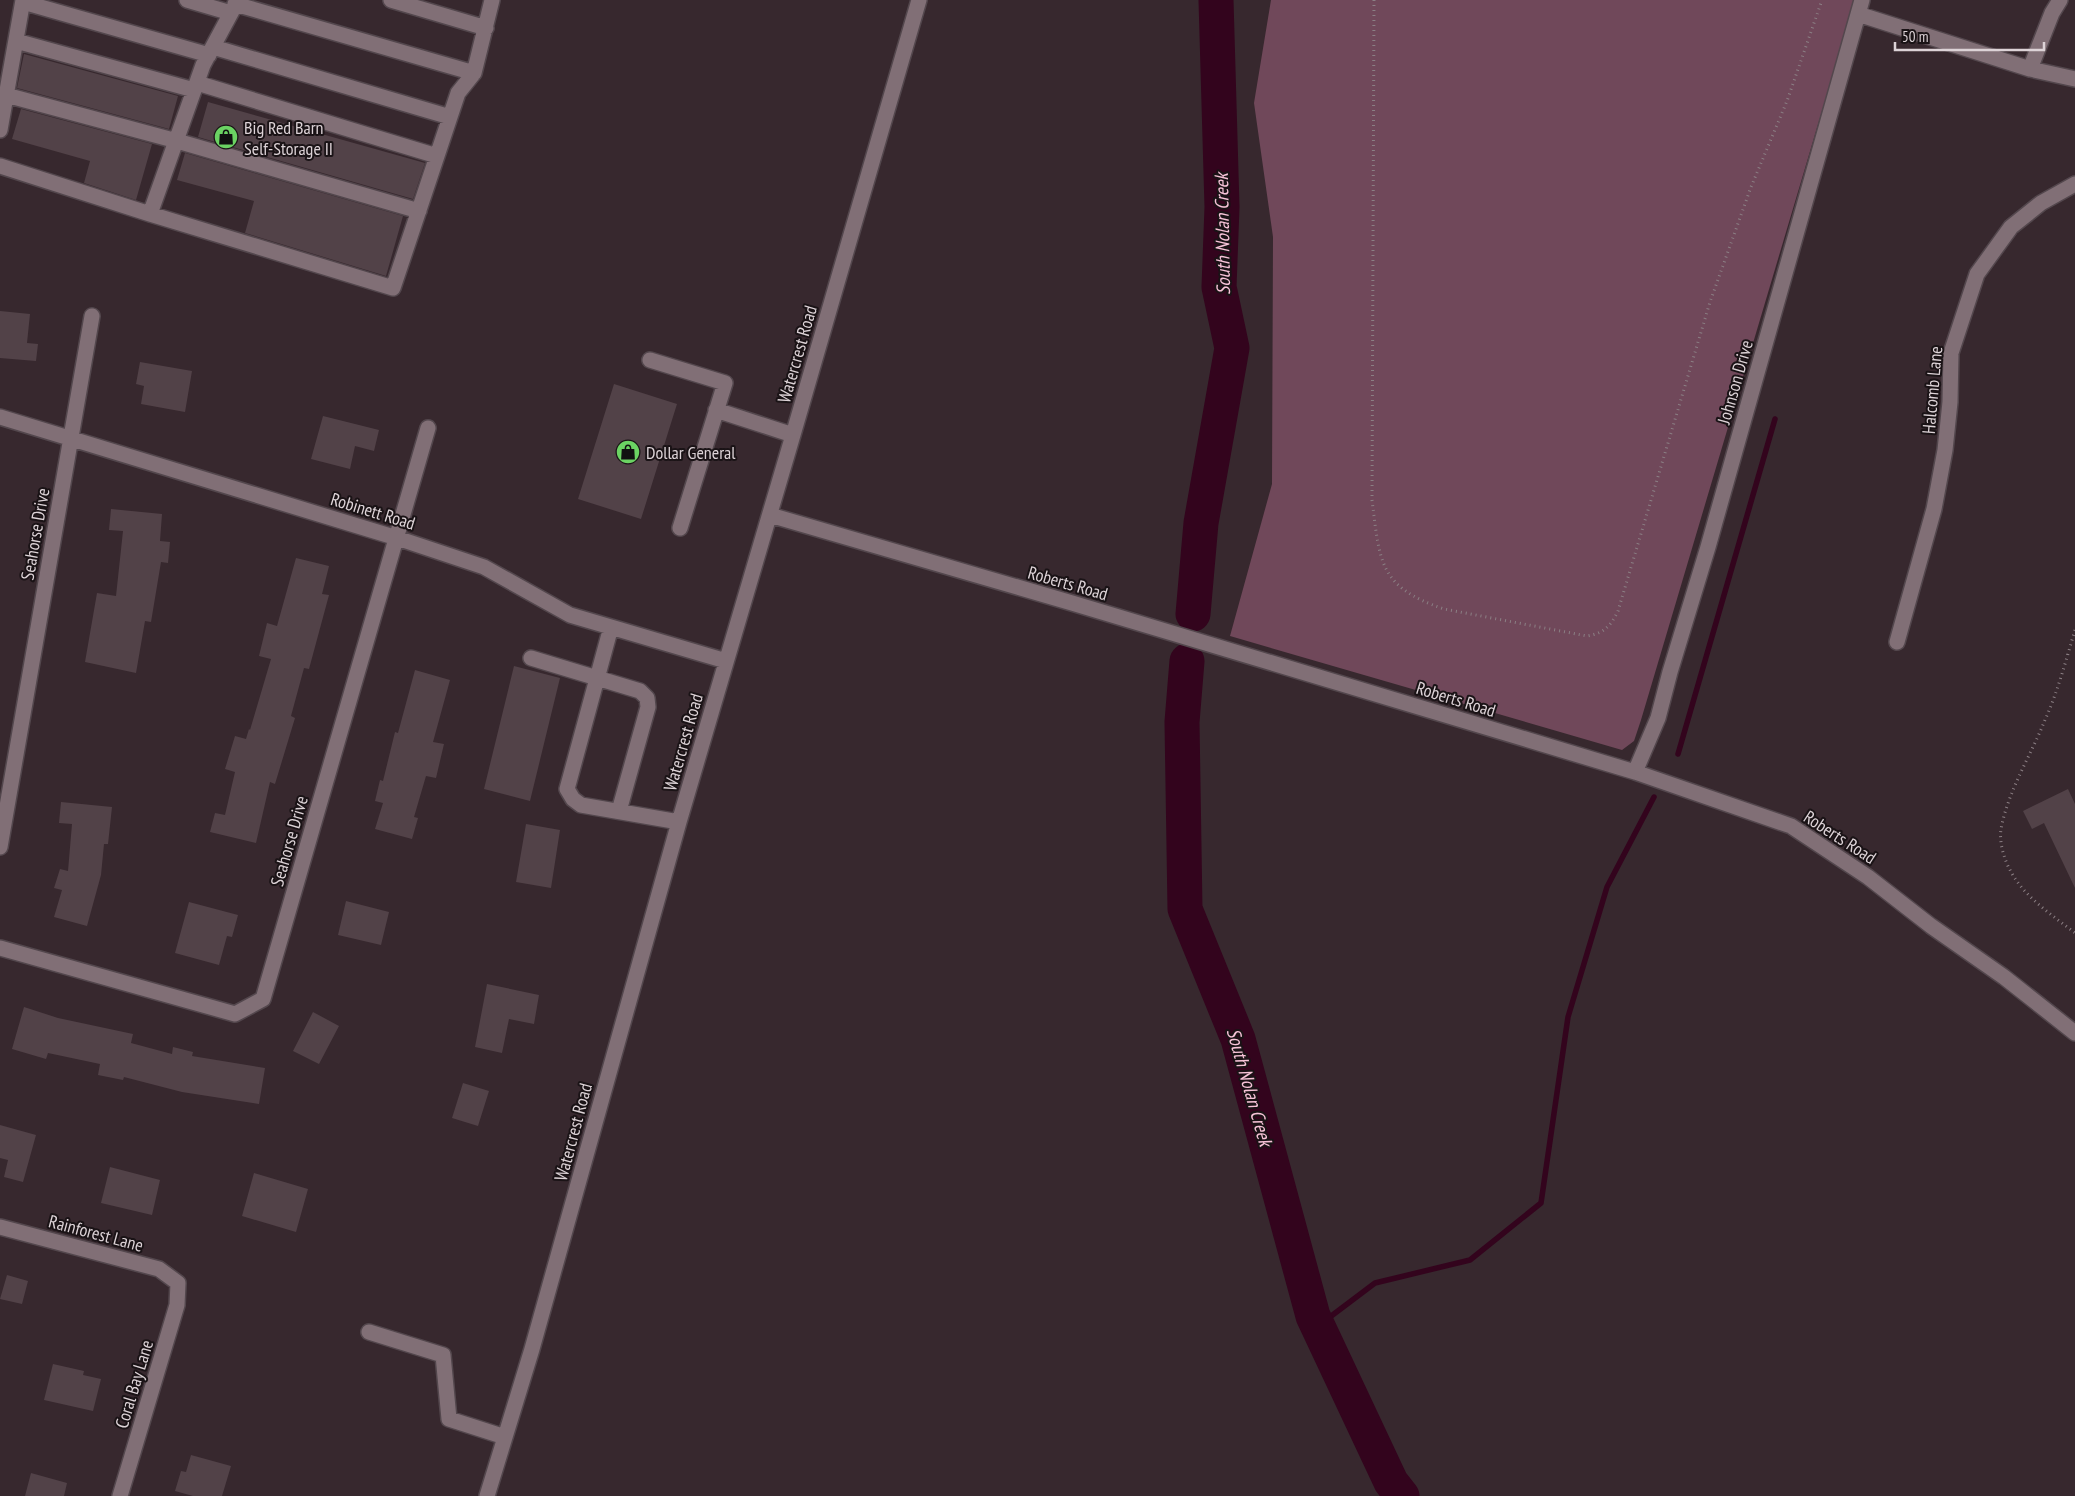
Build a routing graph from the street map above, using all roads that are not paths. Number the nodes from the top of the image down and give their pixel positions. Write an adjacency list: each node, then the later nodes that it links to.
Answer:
1 (187, 0): 7 (street)
2 (391, 0): 9 (street)
3 (492, 0): 9 (street)
4 (918, 0): 30 (street, Watercrest Road)
5 (2060, 0): 12 (street)
6 (23, 1): 10 (street); 11 (street)
7 (235, 6): 11 (street); 13 (street)
8 (1860, 7): 12 (street); 40 (street, Johnson Drive)
9 (486, 28): 13 (street)
10 (16, 41): 15 (street); 16 (street)
11 (211, 51): 15 (street); 17 (street)
12 (2030, 69): 14 (street)
13 (474, 73): 17 (street)
14 (2075, 79)
15 (196, 87): 19 (street); 20 (street)
16 (6, 95): 18 (street); 19 (street)
17 (450, 117): 20 (street)
18 (0, 130)
19 (177, 141): 23 (street); 24 (street)
20 (437, 156): 23 (street)
21 (0, 166): 24 (street)
22 (2075, 184): 36 (street, Halcomb Lane)
23 (418, 211): 24 (street)
24 (150, 214)
25 (92, 316): 31 (street, Seahorse Drive)
26 (650, 360): 27 (street)
27 (716, 410): 30 (street); 33 (street)
28 (0, 417): 31 (street, Robinett Road)
29 (428, 428): 34 (street, Seahorse Drive)
30 (793, 435): 32 (street, Watercrest Road)
31 (70, 437): 34 (street, Robinett Road); 43 (street, Seahorse Drive)
32 (770, 515): 38 (street, Watercrest Road); 40 (street, Roberts Road)
33 (680, 528)
34 (397, 538): 35 (street, Robinett Road); 44 (street, Seahorse Drive)
35 (611, 627): 38 (street, Robinett Road); 39 (street)
36 (1897, 642)
37 (531, 658): 39 (street)
38 (726, 661): 42 (street, Watercrest Road)
39 (597, 678): 41 (street); 41 (street)
40 (1635, 772): 45 (street, Roberts Road)
41 (619, 812): 42 (street)
42 (679, 822): 49 (street, Watercrest Road)
43 (0, 847)
44 (0, 948)
45 (2075, 1033)
46 (0, 1227): 47 (street, Rainforest Lane)
47 (178, 1283): 50 (street, Coral Bay Lane)
48 (369, 1332): 49 (street)
49 (505, 1437): 51 (street, Watercrest Road)
50 (120, 1496)
51 (487, 1496)

